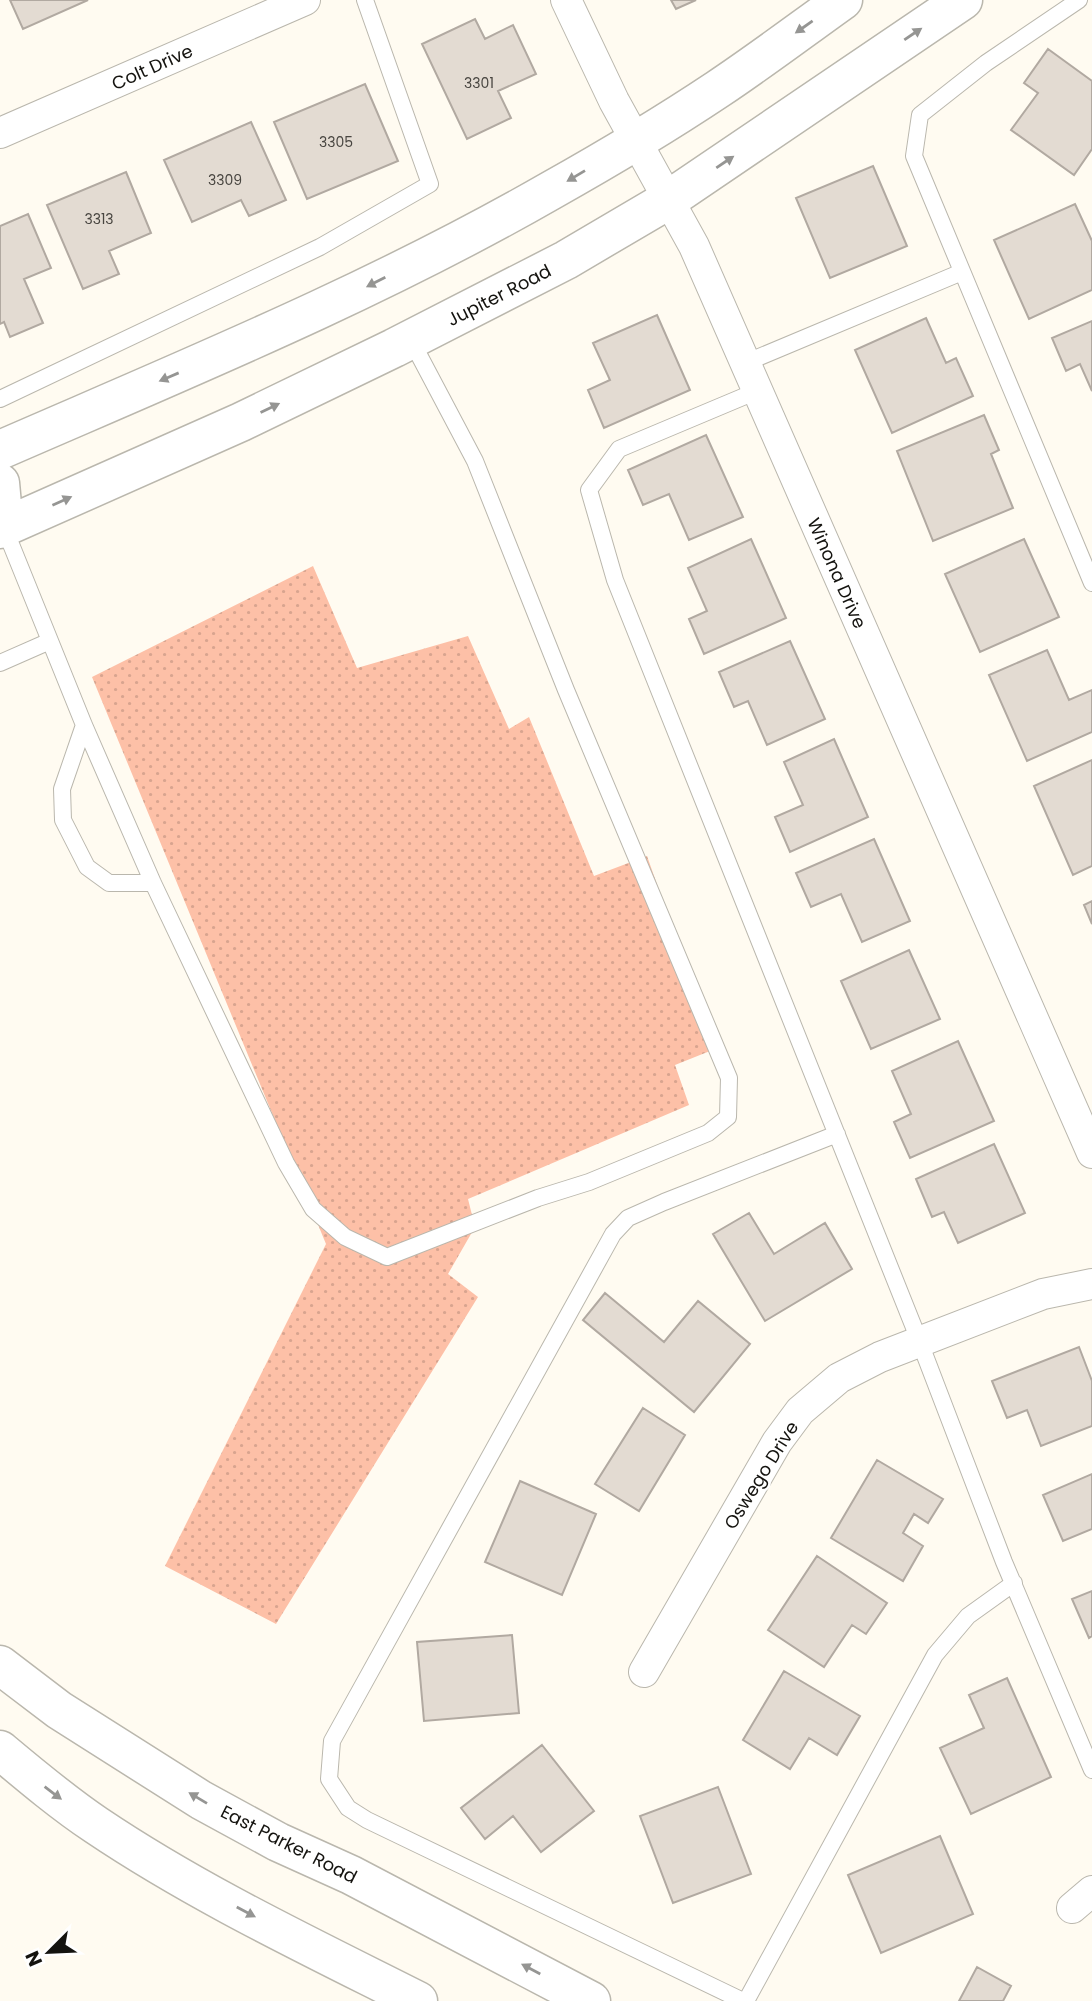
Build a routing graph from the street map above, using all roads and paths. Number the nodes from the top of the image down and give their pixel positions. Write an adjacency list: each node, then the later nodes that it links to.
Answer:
1 (305, 0): 7 (street, Colt Drive)
2 (365, 0): 14 (lane)
3 (566, 0): 8 (street, Winona Drive)
4 (843, 0): 8 (main road, one-way to 8)
5 (964, 0): 9 (main road, Jupiter Road, one-way to 5)
6 (1079, 0): 10 (lane)
7 (0, 133)
8 (635, 141): 9 (street, Winona Drive); 15 (main road, one-way to 15)
9 (668, 200): 11 (main road, Jupiter Road); 12 (street, Winona Drive)
10 (962, 272): 12 (lane); 18 (lane)
11 (411, 340): 17 (main road, Jupiter Road, one-way to 11); 22 (lane)
12 (745, 362): 13 (street, Winona Drive)
13 (757, 391): 23 (lane); 24 (street, Winona Drive)
14 (0, 398)
15 (0, 450)
16 (0, 483): 17 (main road)
17 (2, 528): 19 (lane)
18 (1092, 583)
19 (50, 641): 20 (lane); 21 (lane)
20 (0, 663)
21 (84, 725): 22 (lane); 22 (lane)
22 (153, 883)
23 (837, 1135): 26 (lane); 34 (lane)
24 (1092, 1153)
25 (1092, 1284): 26 (street, Oswego Drive)
26 (919, 1340): 27 (lane); 29 (street, Oswego Drive)
27 (1014, 1583): 31 (lane); 34 (lane)
28 (0, 1665): 33 (main road, East Parker Road, one-way to 28)
29 (644, 1672)
30 (0, 1750): 32 (main road, one-way to 32)
31 (1092, 1770)
32 (418, 2001)
33 (591, 2001)
34 (745, 2001)

